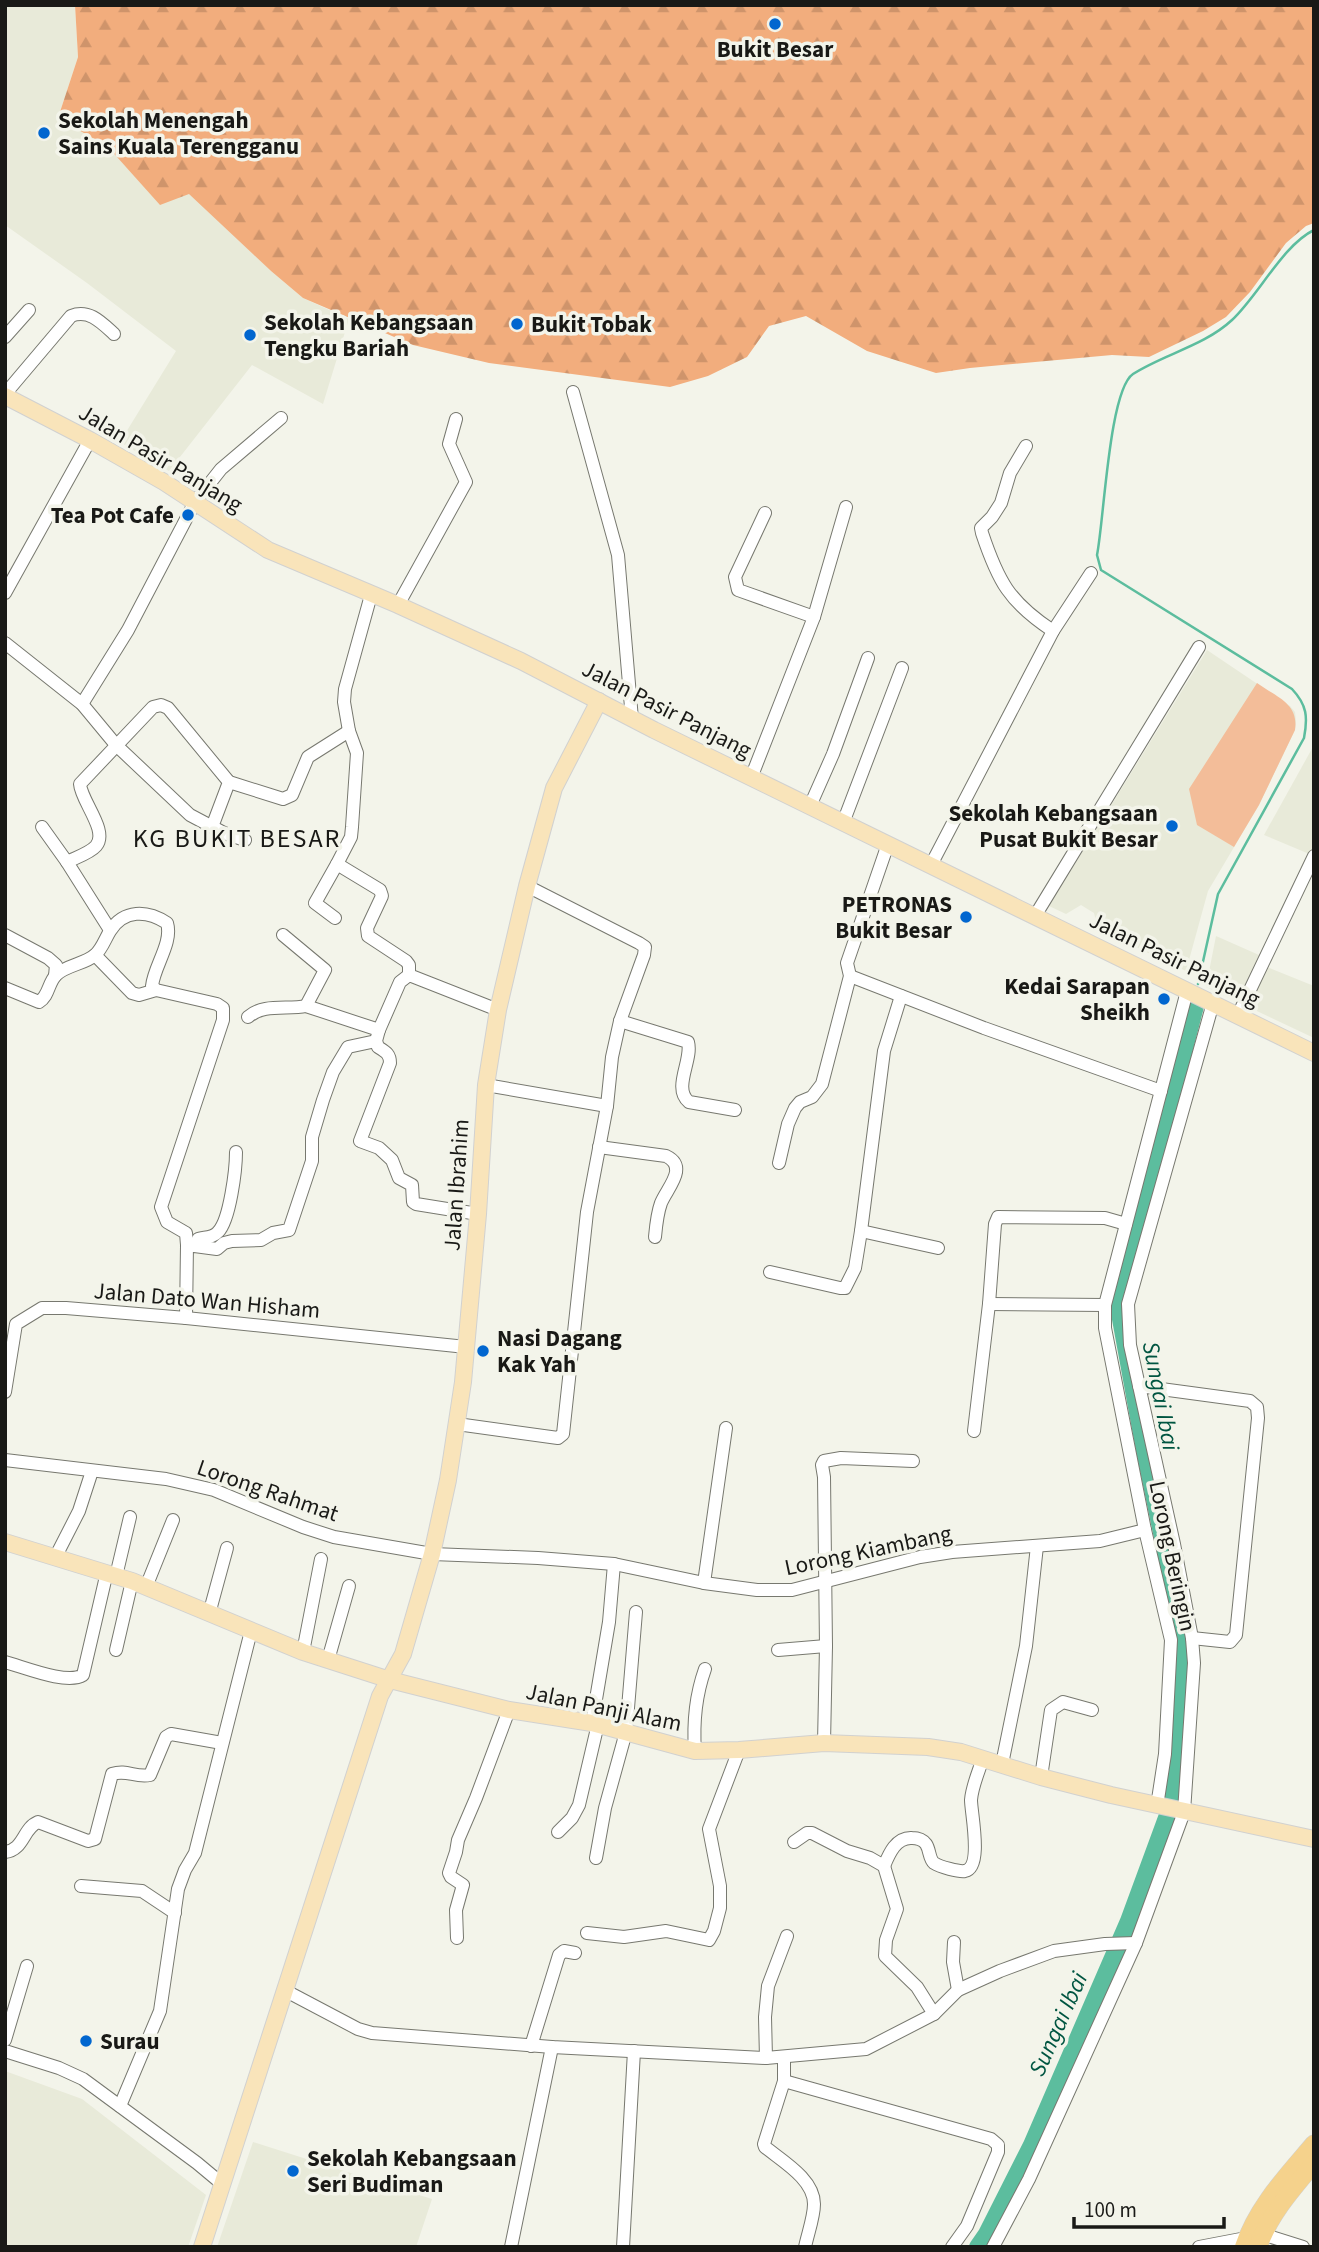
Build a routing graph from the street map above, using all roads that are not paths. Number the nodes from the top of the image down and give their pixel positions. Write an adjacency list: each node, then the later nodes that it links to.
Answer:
1 (29, 310): 3 (street)
2 (114, 334): 5 (street)
3 (5, 337)
4 (573, 392): 25 (street)
5 (5, 395): 8 (main road, Jalan Pasir Panjang)
6 (281, 418): 10 (street)
7 (456, 419): 16 (street)
8 (90, 440): 10 (main road, Jalan Pasir Panjang); 14 (street)
9 (1026, 446): 18 (street)
10 (195, 502): 15 (main road, Jalan Pasir Panjang); 24 (street)
11 (846, 507): 17 (street)
12 (765, 513): 17 (street)
13 (1091, 573): 18 (street)
14 (5, 593)
15 (371, 595): 16 (main road, Jalan Pasir Panjang); 26 (street)
16 (398, 605): 23 (main road, Jalan Pasir Panjang)
17 (814, 617): 28 (street)
18 (1052, 631): 39 (street)
19 (5, 643): 24 (street)
20 (1199, 647): 41 (street)
21 (868, 658): 30 (street)
22 (902, 667): 31 (street)
23 (599, 701): 25 (main road, Jalan Pasir Panjang); 40 (main road, Jalan Ibrahim)
24 (82, 704): 27 (street)
25 (632, 719): 28 (main road, Jalan Pasir Panjang)
26 (349, 731): 29 (street); 38 (street)
27 (116, 745): 29 (street); 33 (street); 37 (street)
28 (751, 778): 30 (main road, Jalan Pasir Panjang)
29 (229, 782): 33 (street)
30 (810, 806): 31 (main road, Jalan Pasir Panjang)
31 (843, 823): 35 (main road, Jalan Pasir Panjang)
32 (42, 827): 37 (street)
33 (212, 827): 34 (street)
34 (245, 840)
35 (888, 844): 39 (main road, Jalan Pasir Panjang); 49 (street)
36 (1314, 856): 57 (street)
37 (67, 862): 43 (street)
38 (337, 864): 42 (street); 47 (street)
39 (932, 865): 41 (main road, Jalan Pasir Panjang)
40 (527, 886): 56 (main road, Jalan Ibrahim); 59 (street)
41 (1035, 916): 52 (main road, Jalan Pasir Panjang)
42 (334, 918)
43 (110, 930): 46 (street); 51 (street)
44 (5, 934): 48 (street)
45 (283, 935): 55 (street)
46 (95, 955): 48 (street); 51 (street)
47 (409, 975): 56 (street); 60 (street)
48 (55, 976): 50 (street)
49 (850, 976): 53 (street); 68 (street)
50 (5, 988)
51 (156, 990): 73 (street)
52 (1187, 991): 54 (main road, Jalan Pasir Panjang); 63 (street, Lorong Beringin)
53 (901, 996): 63 (street); 71 (street)
54 (1213, 1003): 57 (main road, Jalan Pasir Panjang); 80 (street)
55 (306, 1006): 58 (street); 60 (street)
56 (498, 1010): 62 (main road, Jalan Ibrahim)
57 (1238, 1015): 61 (main road, Jalan Pasir Panjang)
58 (248, 1017)
59 (620, 1021): 64 (street); 65 (street)
60 (377, 1036): 69 (street); 73 (street)
61 (1314, 1053)
62 (486, 1085): 64 (street); 69 (main road, Jalan Ibrahim)
63 (1161, 1091): 70 (street, Lorong Beringin)
64 (607, 1106): 66 (street)
65 (735, 1110)
66 (599, 1147): 72 (street); 82 (street)
67 (236, 1152): 73 (street)
68 (779, 1163)
69 (478, 1214): 79 (main road, Jalan Ibrahim)
70 (1126, 1224): 76 (street); 77 (street, Lorong Beringin)
71 (861, 1231): 74 (street); 75 (street)
72 (654, 1237)
73 (191, 1245): 78 (street)
74 (938, 1248)
75 (770, 1272)
76 (989, 1304): 77 (street); 84 (street)
77 (1105, 1305): 90 (street, Lorong Beringin)
78 (186, 1318): 79 (street, Jalan Dato Wan Hisham); 81 (street, Jalan Dato Wan Hisham)
79 (466, 1347): 82 (main road, Jalan Ibrahim)
80 (1139, 1386): 93 (street); 106 (street)
81 (5, 1392)
82 (457, 1424): 95 (main road, Jalan Ibrahim)
83 (726, 1428): 100 (street)
84 (974, 1432)
85 (5, 1460): 87 (street, Lorong Rahmat)
86 (913, 1461): 101 (street)
87 (92, 1471): 95 (street, Lorong Rahmat); 96 (street)
88 (130, 1517): 99 (street)
89 (173, 1520): 99 (street)
90 (1145, 1530): 92 (street, Lorong Kiambang); 93 (street, Lorong Beringin)
91 (5, 1542): 96 (main road, Jalan Panji Alam)
92 (1037, 1545): 101 (street, Lorong Kiambang); 124 (street)
93 (1163, 1547): 106 (street); 126 (street, Lorong Beringin)
94 (228, 1548): 104 (street)
95 (432, 1554): 98 (street, Lorong Kiambang); 114 (main road, Jalan Ibrahim)
96 (56, 1556): 99 (main road, Jalan Panji Alam)
97 (321, 1559): 110 (street)
98 (614, 1564): 100 (street, Lorong Kiambang); 117 (street)
99 (125, 1579): 104 (main road, Jalan Panji Alam); 108 (street); 112 (street)
100 (704, 1583): 101 (street, Lorong Kiambang)
101 (825, 1583): 107 (street)
102 (349, 1586): 111 (street)
103 (636, 1612): 118 (street)
104 (209, 1614): 105 (main road, Jalan Panji Alam)
105 (251, 1631): 110 (main road, Jalan Panji Alam); 119 (street)
106 (1192, 1638): 127 (street)
107 (826, 1646): 109 (street); 120 (street)
108 (116, 1650)
109 (778, 1650)
110 (303, 1652): 111 (main road, Jalan Panji Alam)
111 (328, 1660): 114 (main road, Jalan Panji Alam)
112 (5, 1662)
113 (705, 1669): 122 (street)
114 (390, 1681): 115 (main road, Jalan Panji Alam); 146 (main road, Jalan Ibrahim)
115 (509, 1710): 117 (main road, Jalan Panji Alam); 140 (street)
116 (1092, 1710): 125 (street)
117 (595, 1724): 118 (main road, Jalan Panji Alam); 129 (street)
118 (626, 1732): 122 (main road, Jalan Panji Alam); 134 (street)
119 (222, 1743): 133 (street); 137 (street)
120 (824, 1743): 121 (main road, Jalan Panji Alam); 123 (main road, Jalan Panji Alam)
121 (739, 1750): 122 (main road, Jalan Panji Alam); 138 (street)
122 (695, 1751)
123 (983, 1758): 124 (main road, Jalan Panji Alam); 135 (street)
124 (1002, 1764): 125 (main road, Jalan Panji Alam)
125 (1041, 1777): 126 (main road, Jalan Panji Alam)
126 (1157, 1806): 127 (main road, Jalan Panji Alam)
127 (1184, 1812): 128 (main road, Jalan Panji Alam); 142 (street)
128 (1212, 1818): 130 (main road, Jalan Panji Alam); 132 (main road, Jalan Panji Alam)
129 (558, 1832)
130 (1314, 1839)
131 (794, 1842): 135 (street)
132 (1314, 1849)
133 (5, 1852)
134 (596, 1858)
135 (884, 1867): 147 (street)
136 (82, 1886): 137 (street)
137 (175, 1913): 156 (street)
138 (587, 1933)
139 (787, 1936): 154 (street)
140 (457, 1938)
141 (954, 1941): 145 (street)
142 (1136, 1943): 145 (street); 166 (street)
143 (575, 1953): 149 (street)
144 (27, 1966): 148 (street)
145 (958, 1990): 147 (street)
146 (286, 1991): 149 (street); 159 (main road, Jalan Ibrahim)
147 (934, 2014): 153 (street)
148 (5, 2040)
149 (531, 2046): 150 (street)
150 (552, 2047): 152 (street); 162 (street)
151 (5, 2051): 156 (street)
152 (634, 2051): 154 (street); 163 (street)
153 (783, 2057): 154 (street); 155 (street)
154 (766, 2058)
155 (784, 2081): 164 (street); 165 (street)
156 (120, 2106): 159 (street)
157 (1314, 2144): 160 (highway)
158 (1314, 2163): 160 (highway)
159 (221, 2183): 161 (main road, Jalan Ibrahim)
160 (1252, 2242): 167 (street); 168 (street)
161 (202, 2247)
162 (511, 2247)
163 (623, 2247)
164 (805, 2247)
165 (952, 2247)
166 (993, 2247)
167 (1199, 2247)
168 (1303, 2247)

